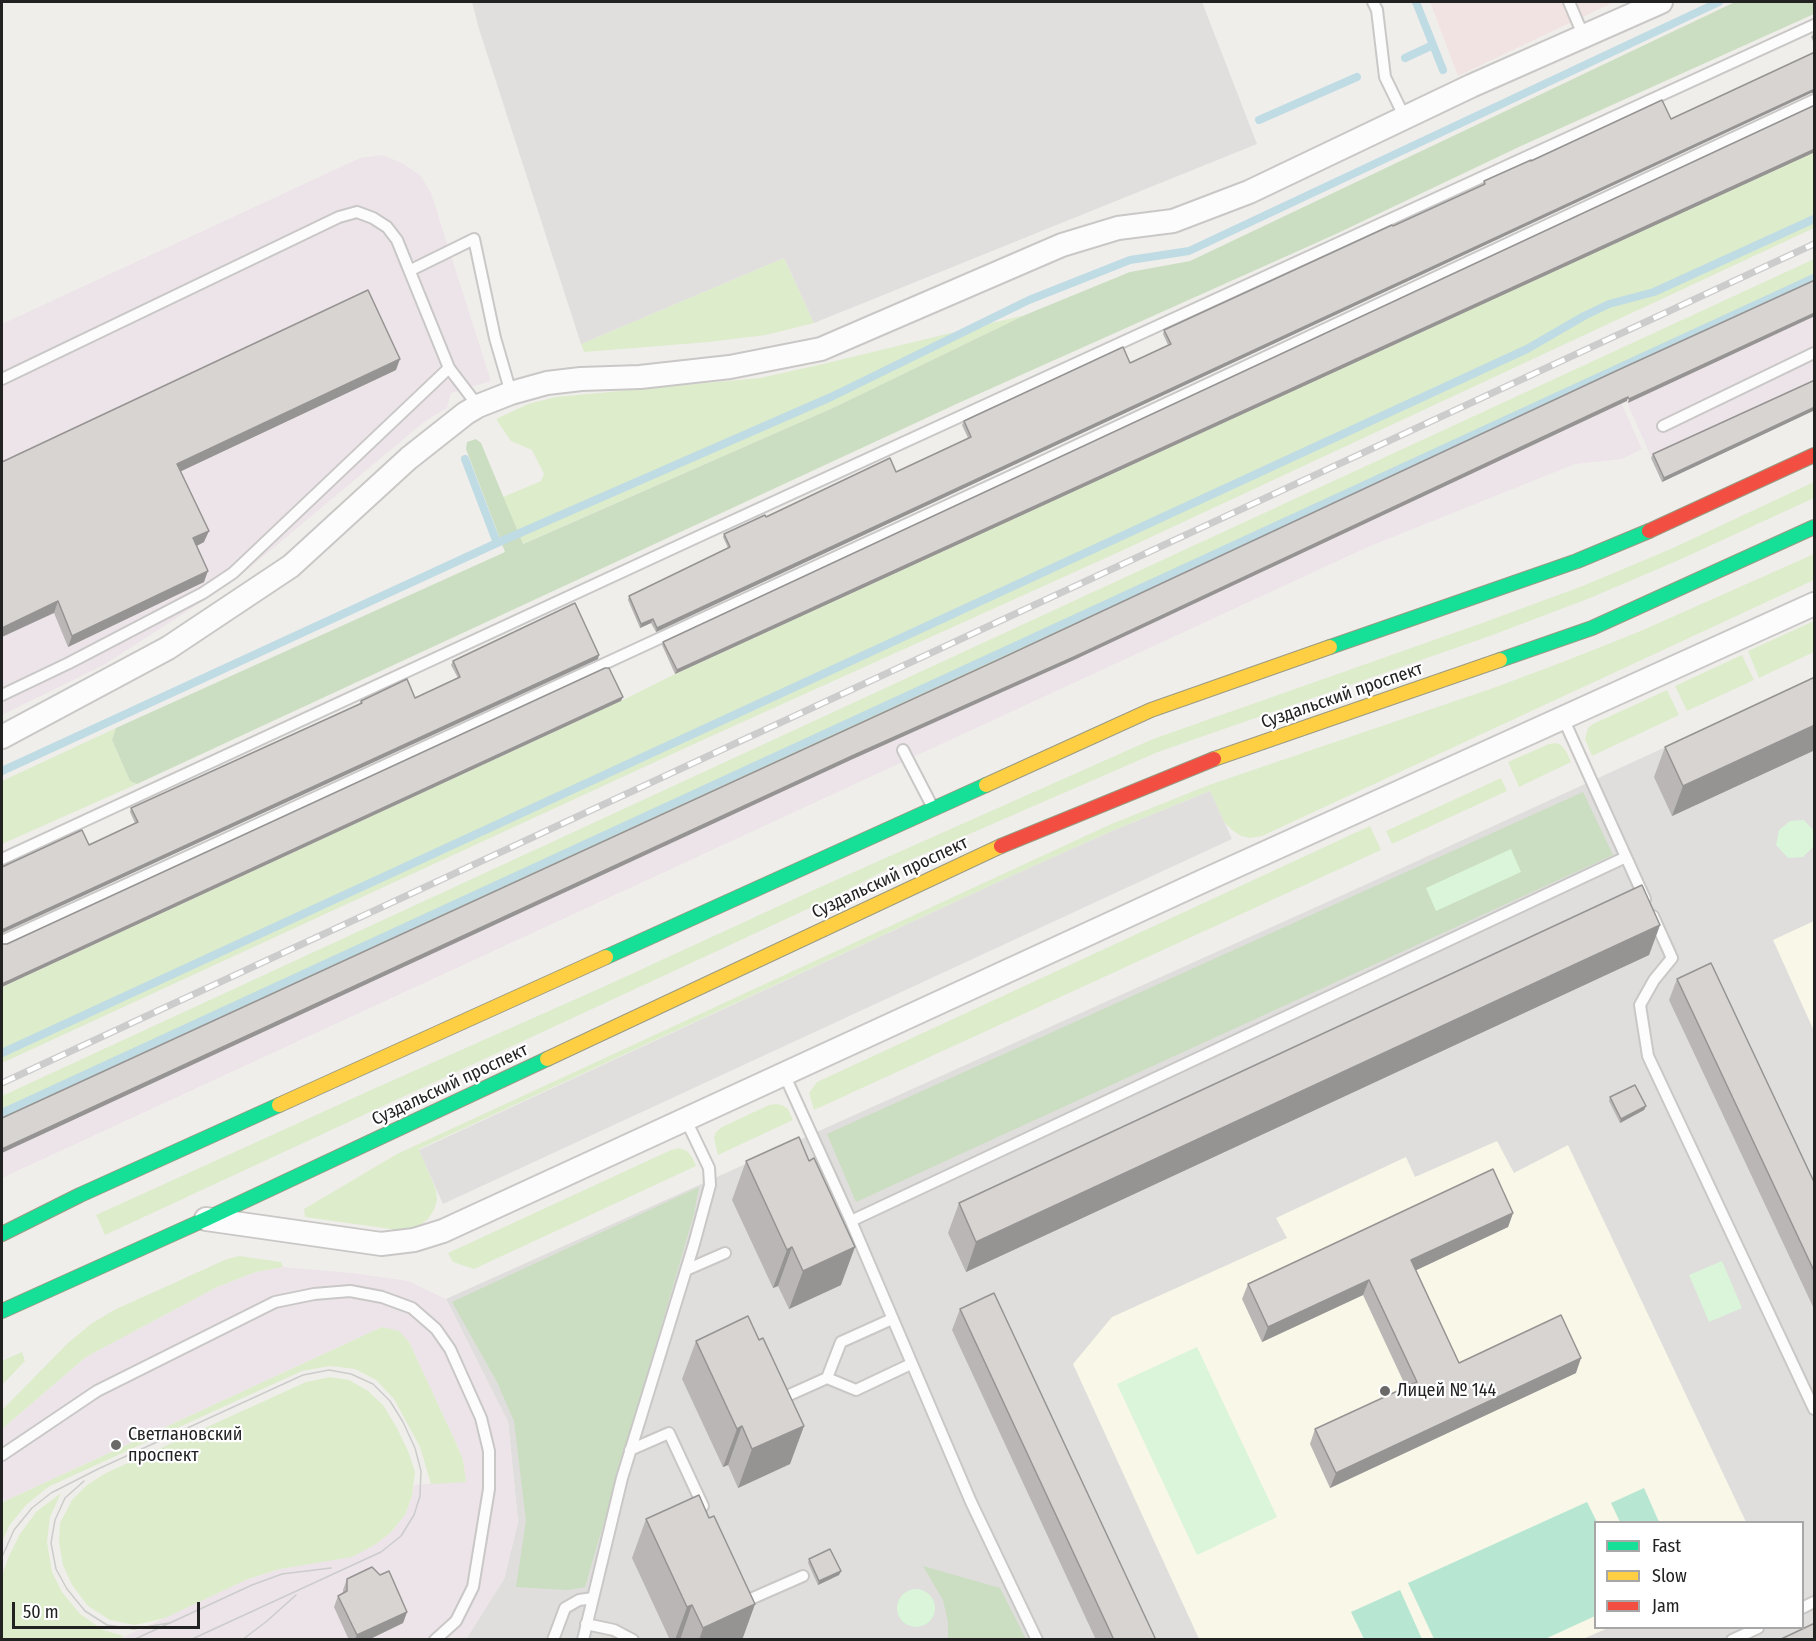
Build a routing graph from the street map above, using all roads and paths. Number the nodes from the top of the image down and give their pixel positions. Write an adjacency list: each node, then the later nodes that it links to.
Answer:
1 (1373, 2): 7 (lane)
2 (1569, 2): 5 (lane)
3 (1661, 2): 5 (street)
4 (1815, 25): 24 (lane)
5 (1584, 38): 7 (street)
6 (1815, 100): 25 (lane)
7 (1405, 118): 12 (street)
8 (411, 270): 10 (lane); 11 (lane); 12 (lane)
9 (1815, 353): 14 (lane)
10 (449, 368): 13 (lane); 18 (lane)
11 (2, 379)
12 (512, 393): 13 (street)
13 (478, 406): 20 (street)
14 (1663, 426)
15 (1815, 455): 22 (main road)
16 (1815, 527): 28 (main road, Суздальский проспект)
17 (1815, 604): 19 (street)
18 (2, 695)
19 (1563, 718): 23 (lane); 26 (street)
20 (2, 737)
21 (903, 750): 22 (lane)
22 (934, 808): 30 (main road)
23 (1626, 857): 29 (lane); 38 (lane)
24 (2, 859)
25 (2, 941)
26 (784, 1074): 27 (street); 29 (lane)
27 (687, 1119): 28 (street); 32 (lane)
28 (206, 1219): 33 (main road, Суздальский проспект)
29 (851, 1221): 34 (lane)
30 (2, 1234)
31 (726, 1253): 32 (lane)
32 (686, 1270): 39 (lane)
33 (2, 1311)
34 (892, 1319): 35 (lane); 36 (lane)
35 (911, 1364): 36 (lane); 51 (lane)
36 (827, 1378): 37 (lane)
37 (776, 1402)
38 (1815, 1409)
39 (630, 1450): 41 (lane); 44 (lane)
40 (2, 1455): 47 (lane)
41 (708, 1517)
42 (803, 1576): 43 (lane)
43 (737, 1580)
44 (593, 1598): 45 (lane); 48 (lane)
45 (586, 1624): 49 (lane); 50 (lane)
46 (1756, 1629): 52 (lane)
47 (435, 1640)
48 (553, 1640)
49 (583, 1640)
50 (633, 1640)
51 (1037, 1640)
52 (1732, 1640)

